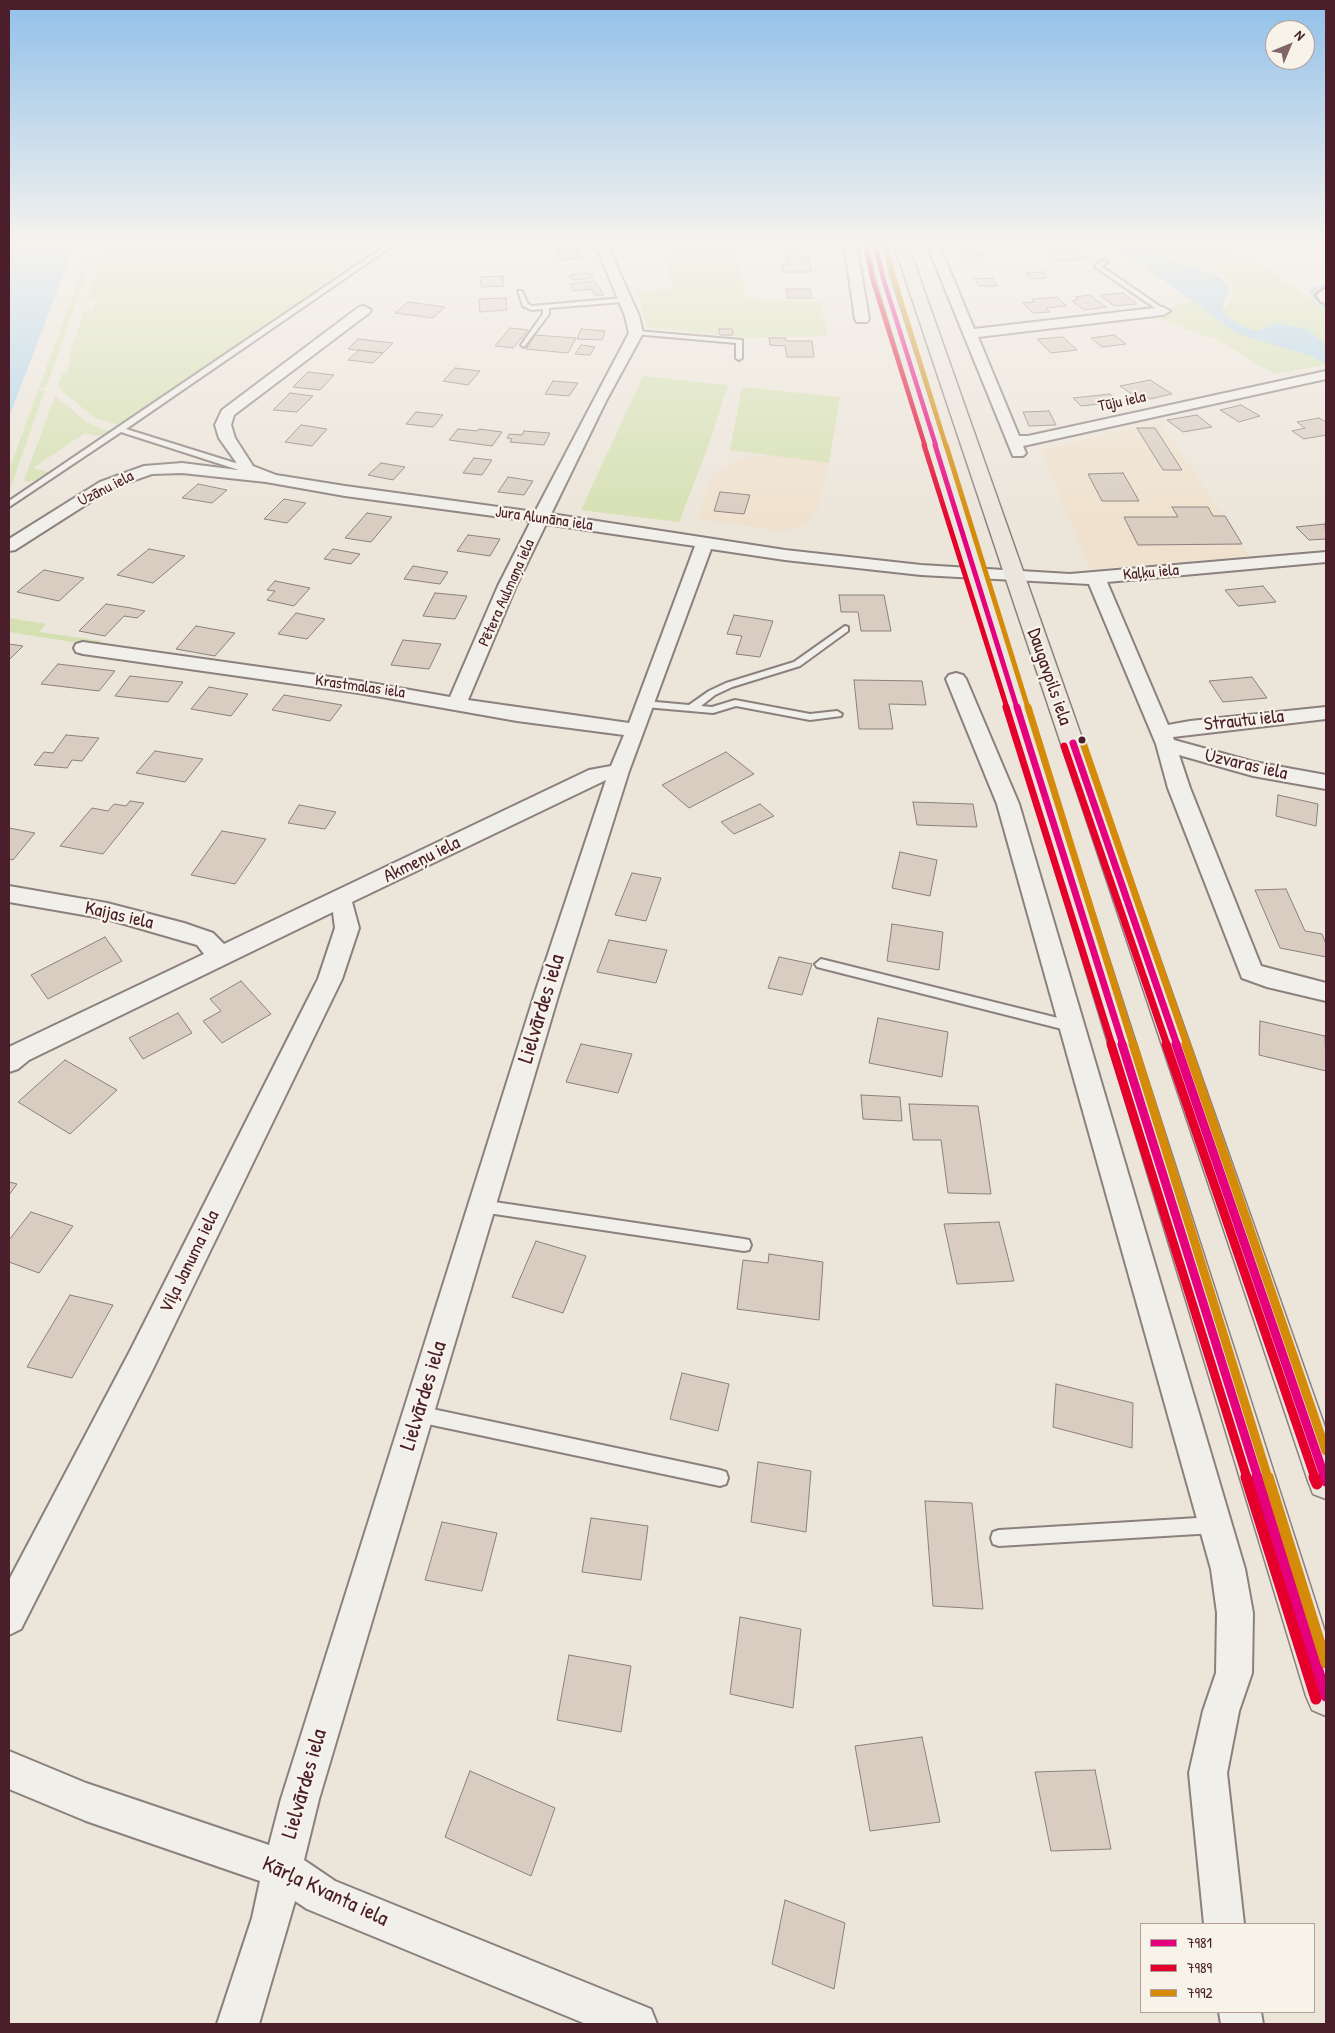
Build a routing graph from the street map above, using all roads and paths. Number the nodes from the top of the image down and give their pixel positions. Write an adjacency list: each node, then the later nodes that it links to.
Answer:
1 (256, 337): 12 (lane)
2 (329, 337): 13 (street)
3 (530, 337): 9 (lane)
4 (634, 337): 16 (street, Pētera Aulmaņa iela)
5 (699, 337): 10 (lane)
6 (902, 337): 20 (highway, Daugavpils iela)
7 (931, 337): 21 (highway, Daugavpils iela)
8 (971, 337): 11 (street, Tūju iela)
9 (524, 345)
10 (739, 358)
11 (1326, 375)
12 (120, 430): 13 (lane, Jura Alunāna iela); 15 (lane)
13 (245, 469): 14 (street, Jura Alunāna iela)
14 (273, 479): 16 (street, Jura Alunāna iela); 18 (street, Uzānu iela)
15 (9, 505)
16 (542, 518): 17 (street, Jura Alunāna iela); 26 (street, Pētera Aulmaņa iela)
17 (704, 544): 20 (street, Jura Alunāna iela); 27 (street)
18 (9, 546)
19 (1326, 557): 22 (street, Kaļķu iela)
20 (976, 573): 21 (street, Kaļķu iela); 50 (highway, Daugavpils iela)
21 (1014, 575): 22 (street, Kaļķu iela); 45 (highway, Daugavpils iela)
22 (1096, 578): 32 (street)
23 (845, 630): 28 (lane)
24 (83, 648): 26 (street, Krastmalas iela)
25 (956, 679): 40 (street)
26 (457, 703): 31 (street, Krastmalas iela)
27 (645, 704): 28 (lane); 31 (street)
28 (691, 708): 30 (lane)
29 (1326, 713): 32 (street, Strautu iela)
30 (837, 714)
31 (636, 730): 33 (street)
32 (1164, 738): 34 (street, Uzvaras iela); 39 (street)
33 (619, 771): 36 (street, Akmeņu iela); 42 (street, Lielvārdes iela)
34 (1326, 782)
35 (9, 894): 37 (street, Kaijas iela)
36 (340, 900): 37 (street, Akmeņu iela); 49 (street, Viļa Januma iela)
37 (221, 956): 41 (street, Akmeņu iela)
38 (821, 964): 40 (lane)
39 (1326, 992)
40 (1070, 1026): 47 (street)
41 (9, 1062)
42 (481, 1206): 43 (lane); 44 (street, Lielvārdes iela)
43 (744, 1245)
44 (418, 1414): 46 (lane); 52 (street, Lielvārdes iela)
45 (1324, 1470)
46 (720, 1478)
47 (1214, 1524): 48 (lane); 53 (street)
48 (999, 1538)
49 (9, 1617)
50 (1326, 1696)
51 (9, 1770): 52 (street, Kārļa Kvanta iela)
52 (282, 1869): 54 (street, Lielvārdes iela); 55 (street, Kārļa Kvanta iela)
53 (1224, 1923)
54 (238, 2024)
55 (636, 2024)

